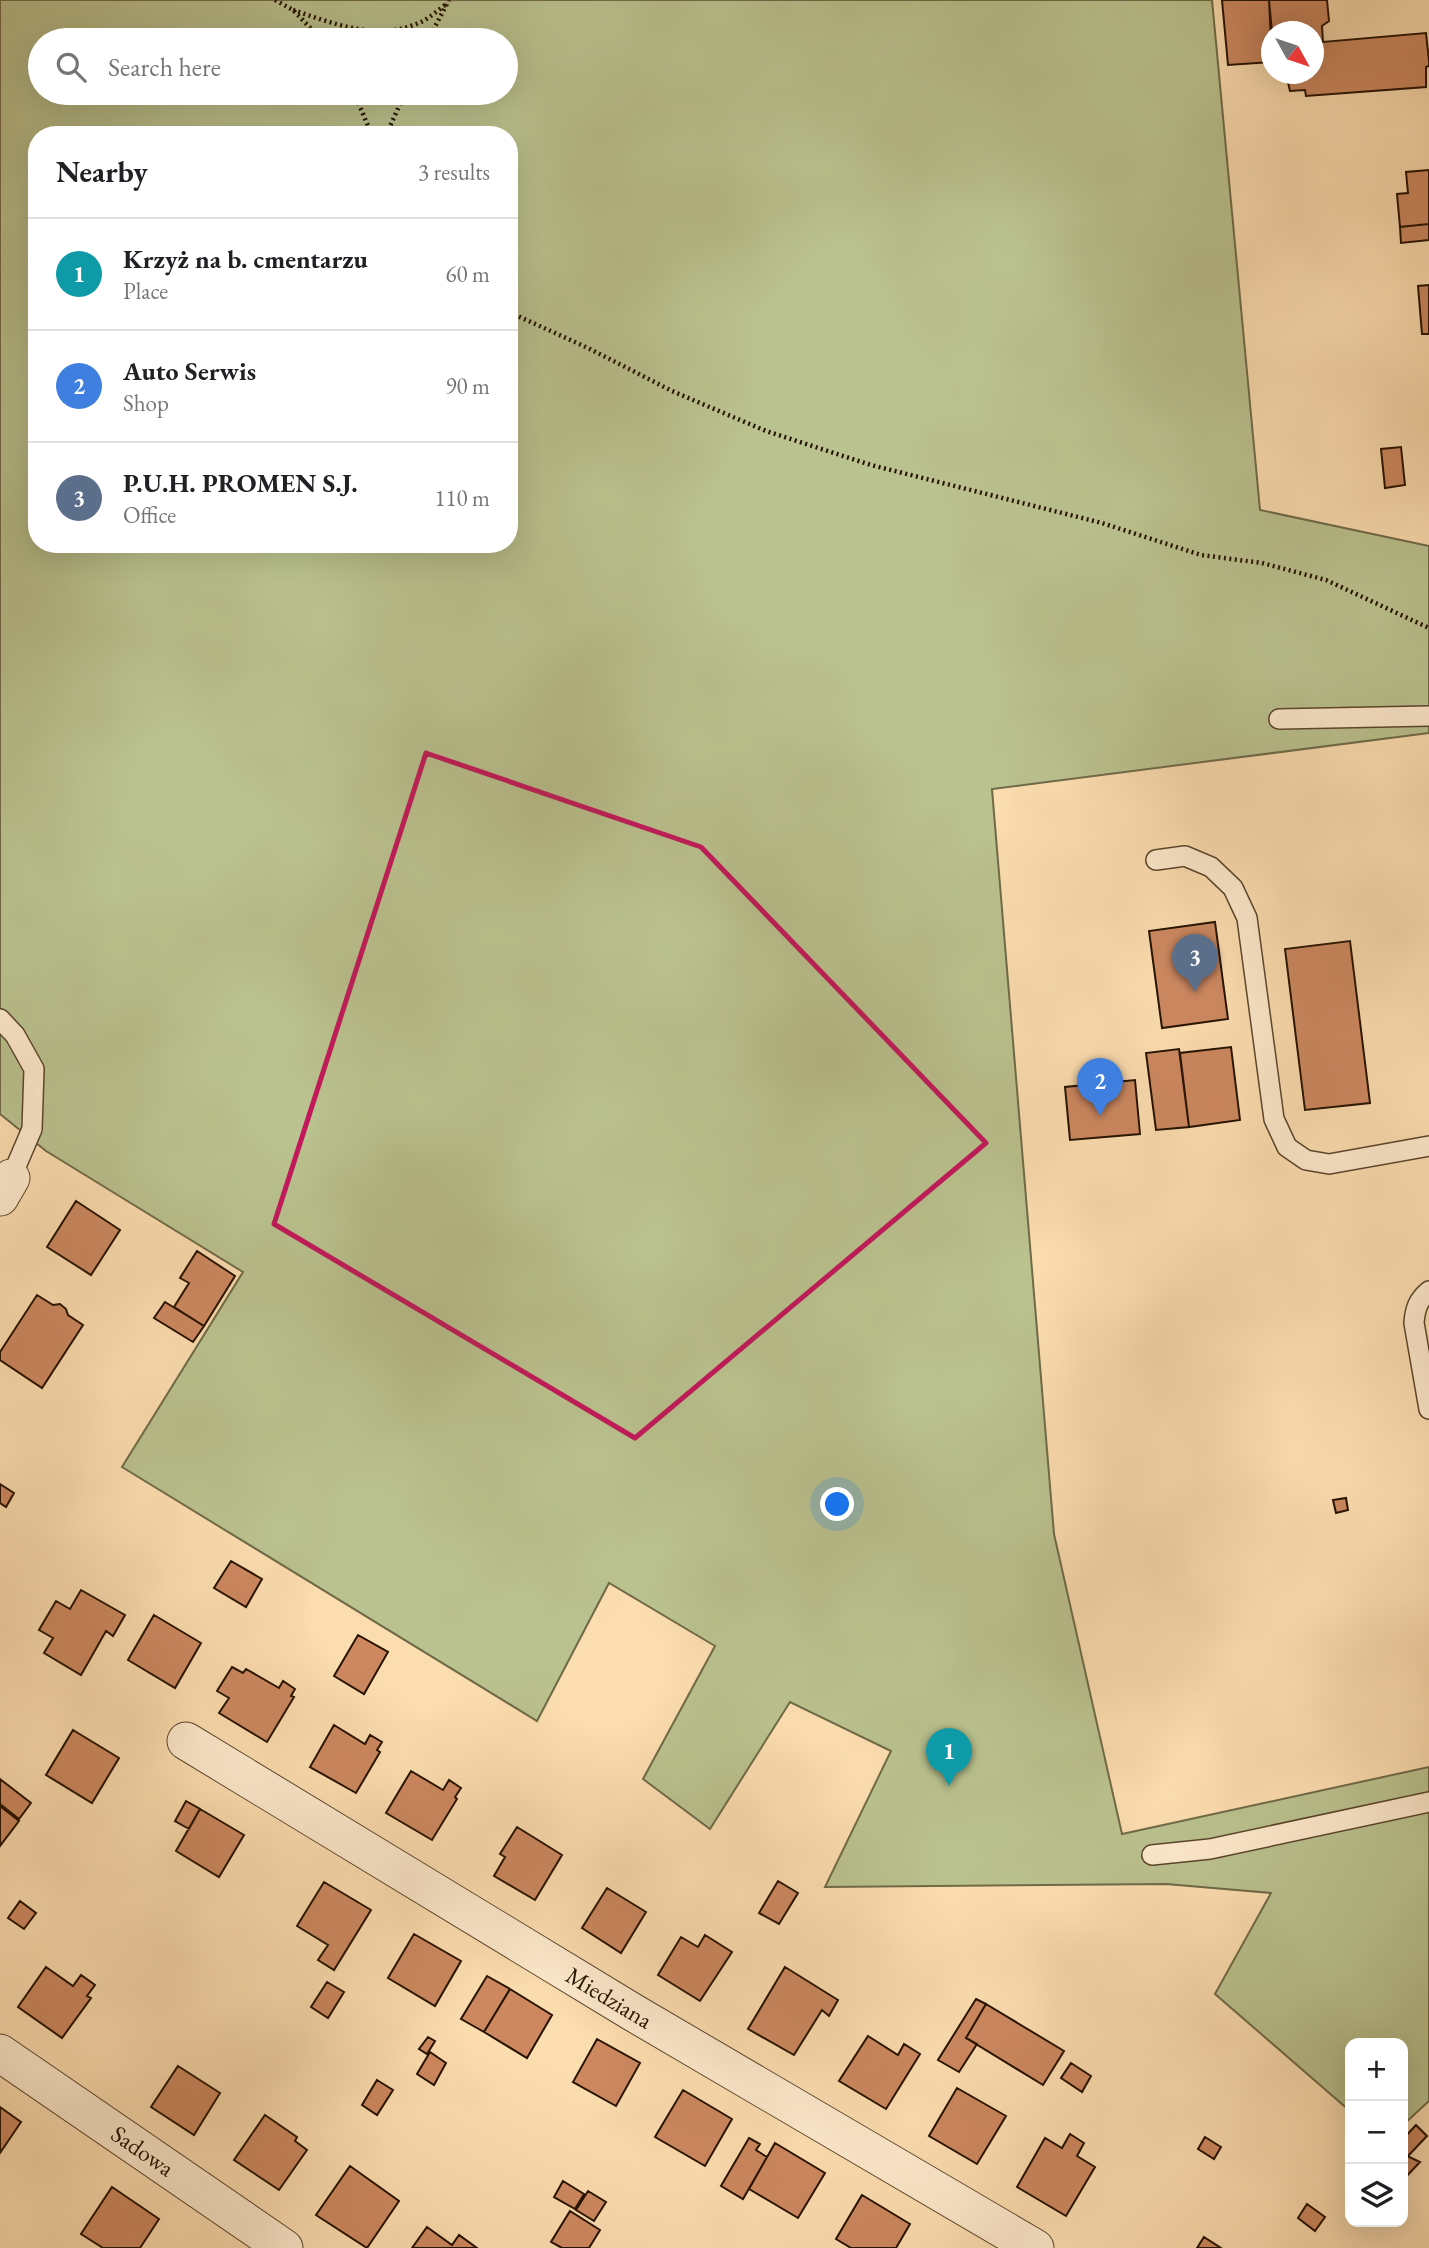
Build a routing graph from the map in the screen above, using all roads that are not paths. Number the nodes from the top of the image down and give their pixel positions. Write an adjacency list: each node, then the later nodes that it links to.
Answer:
1 (1429, 716): 2 (lane)
2 (1279, 719)
3 (1156, 860): 5 (lane)
4 (0, 1019): 6 (lane)
5 (1429, 1146)
6 (6, 1188)
7 (1429, 1291): 8 (lane)
8 (1429, 1409)
9 (186, 1741): 14 (street, Miedziana)
10 (1429, 1802): 11 (lane)
11 (1152, 1855)
12 (0, 2053): 13 (street, Sadowa)
13 (284, 2248)
14 (1035, 2248)

